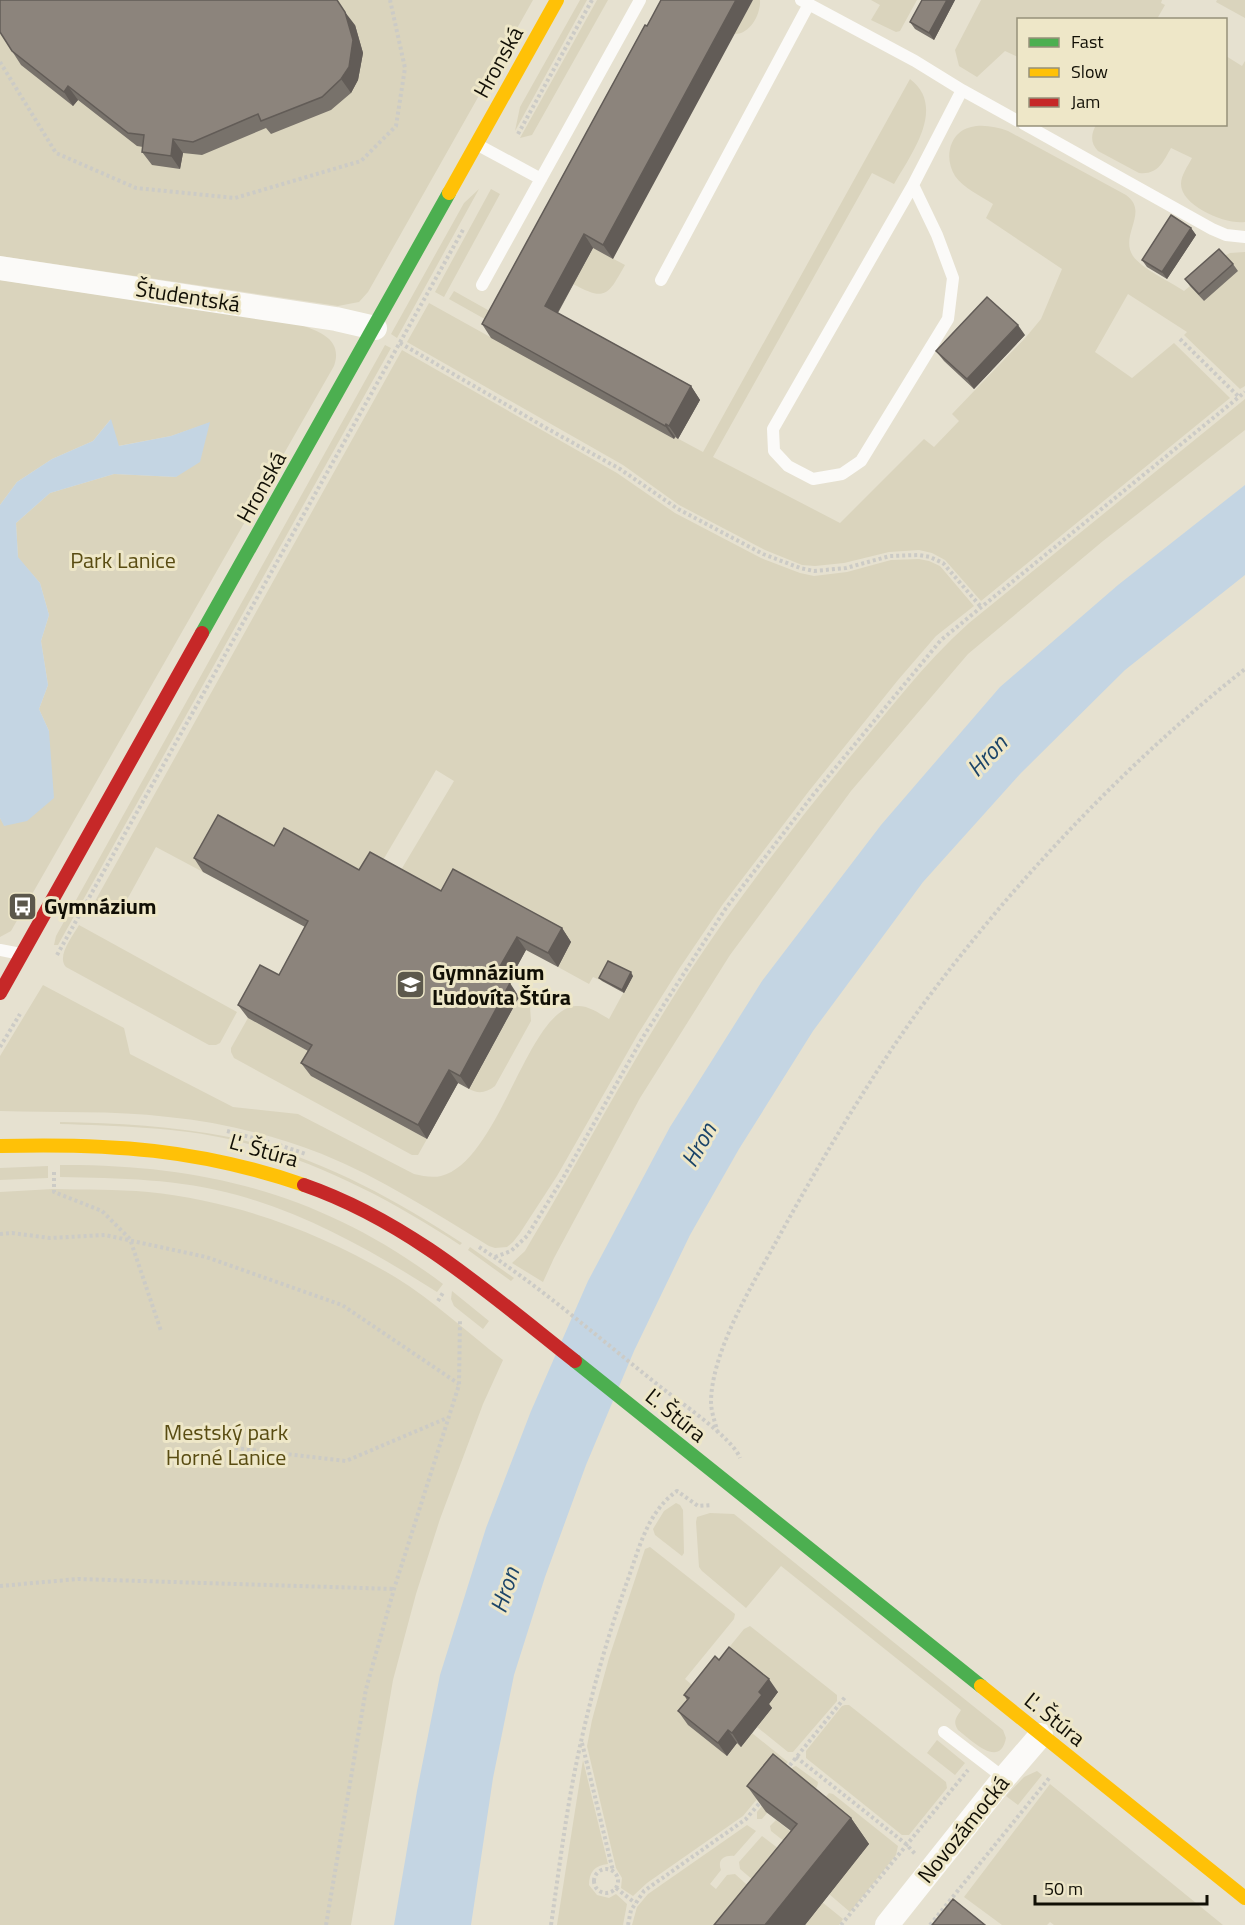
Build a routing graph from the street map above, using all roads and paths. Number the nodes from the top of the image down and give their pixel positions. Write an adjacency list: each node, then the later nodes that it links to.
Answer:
1 (390, 0): 6 (path)
2 (557, 0): 11 (street, Hronská)
3 (592, 0): 10 (path)
4 (640, 0): 12 (lane)
5 (805, 2): 7 (lane); 17 (lane)
6 (0, 62)
7 (962, 90): 8 (lane); 13 (lane)
8 (1017, 120)
9 (1028, 126): 15 (lane)
10 (518, 134)
11 (477, 144): 12 (lane); 19 (street, Hronská)
12 (541, 179): 18 (lane)
13 (913, 185): 13 (lane)
14 (469, 219): 21 (path)
15 (1245, 237)
16 (0, 268): 19 (street, Študentská)
17 (661, 280)
18 (482, 285)
19 (375, 328): 27 (street, Hronská)
20 (1179, 339): 23 (path)
21 (400, 343): 24 (path); 28 (path)
22 (1245, 392): 23 (path)
23 (1239, 397): 24 (path)
24 (981, 607): 25 (path)
25 (1245, 669)
26 (0, 950): 27 (lane)
27 (22, 954): 29 (street, Hronská)
28 (57, 955)
29 (0, 993)
30 (0, 1146): 39 (street, Ľ. Štúra)
31 (55, 1183): 33 (path)
32 (0, 1234): 33 (path)
33 (130, 1239): 35 (path); 36 (path)
34 (460, 1318): 36 (path)
35 (161, 1331)
36 (459, 1385): 37 (path)
37 (448, 1418): 38 (path); 41 (path)
38 (235, 1448)
39 (734, 1489): 44 (street, Ľ. Štúra); 45 (path)
40 (0, 1586): 41 (path)
41 (394, 1589): 57 (path)
42 (846, 1696): 46 (path)
43 (944, 1732): 47 (lane)
44 (1041, 1735): 50 (street, Novozámocká); 55 (street, Ľ. Štúra)
45 (581, 1741): 53 (path); 58 (path)
46 (796, 1757): 48 (path); 52 (path)
47 (978, 1758): 50 (lane); 52 (path)
48 (783, 1774)
49 (1050, 1777): 62 (path)
50 (1004, 1778): 61 (street, Novozámocká)
51 (769, 1791): 56 (path)
52 (906, 1844): 60 (path)
53 (613, 1871): 54 (path); 54 (path)
54 (616, 1888): 56 (path)
55 (1245, 1898)
56 (635, 1904): 59 (path)
57 (326, 1925)
58 (551, 1925)
59 (628, 1925)
60 (841, 1925)
61 (887, 1925)
62 (930, 1925)

